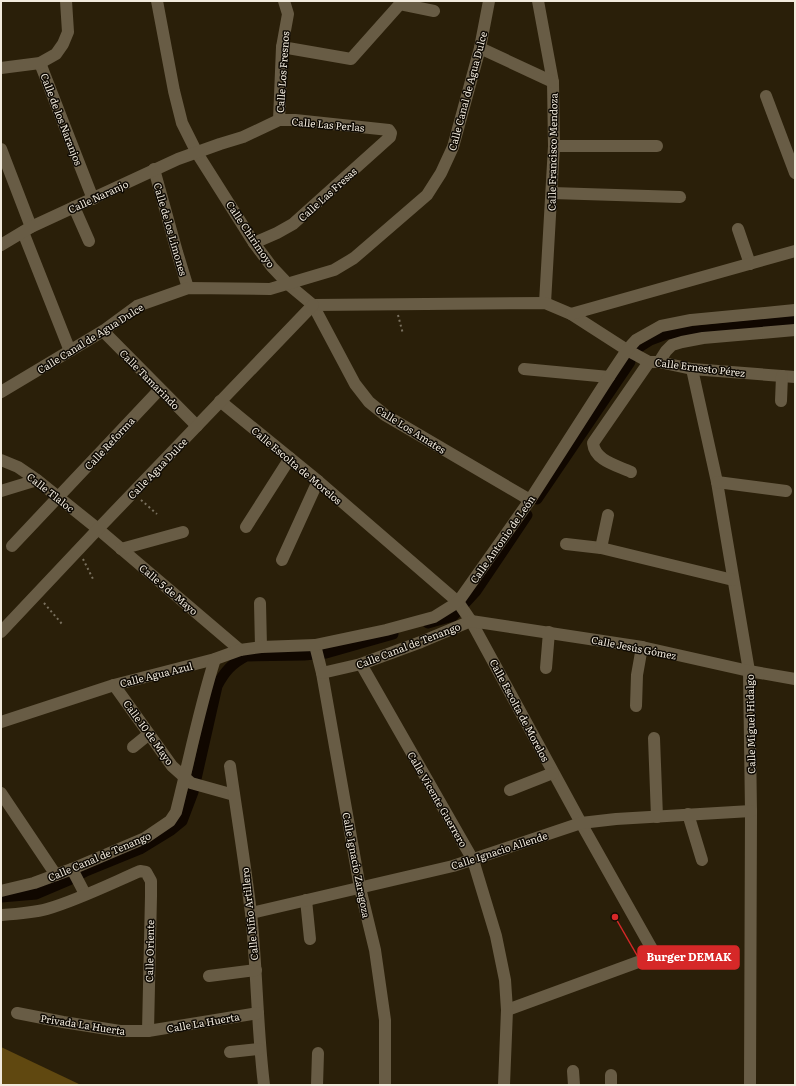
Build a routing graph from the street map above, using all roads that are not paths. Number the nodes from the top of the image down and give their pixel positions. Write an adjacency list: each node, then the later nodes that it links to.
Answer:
1 (66, 1): 9 (street, Calle de los Naranjos)
2 (157, 1): 18 (street, Calle Chirimoyo)
3 (284, 1): 7 (street, Calle Los Fresnos)
4 (489, 1): 8 (street, Calle Canal de Agua Dulce)
5 (538, 1): 11 (street, Calle Francisco Mendoza)
6 (434, 11): 7 (street)
7 (282, 47): 13 (street, Calle Los Fresnos)
8 (480, 48): 11 (street); 32 (street, Calle Canal de Agua Dulce)
9 (40, 63): 10 (street); 23 (street, Calle de los Naranjos)
10 (1, 68)
11 (553, 82): 15 (street, Calle Francisco Mendoza)
12 (766, 96): 20 (street)
13 (279, 120): 14 (street, Calle Las Perlas); 18 (street, Calle Las Perlas)
14 (392, 133): 28 (street, Calle Las Fresas)
15 (554, 146): 16 (street); 21 (street, Calle Francisco Mendoza)
16 (657, 146)
17 (1, 150): 25 (street)
18 (197, 153): 19 (street, Calle Naranjo); 28 (street, Calle Chirimoyo)
19 (154, 170): 23 (street, Calle Naranjo); 33 (street, Calle de los Limones)
20 (795, 173)
21 (552, 193): 22 (street); 34 (street, Calle Francisco Mendoza)
22 (680, 197)
23 (93, 199): 24 (street, Calle Naranjo)
24 (74, 207): 25 (street, Calle Naranjo); 27 (street)
25 (27, 229): 29 (street, Calle Naranjo); 40 (street)
26 (738, 229): 31 (street)
27 (88, 241)
28 (254, 242): 32 (street, Calle Chirimoyo)
29 (1, 246)
30 (795, 251): 31 (street)
31 (750, 264): 37 (street)
32 (289, 285): 33 (street, Calle Canal de Agua Dulce); 35 (street, Calle Chirimoyo)
33 (188, 288): 39 (street, Calle Canal de Agua Dulce)
34 (546, 303): 35 (street); 37 (street, Calle Ernesto Pérez)
35 (313, 305): 49 (street, Calle Agua Dulce); 61 (street, Calle Los Amates)
36 (795, 310): 41 (street)
37 (571, 314): 41 (street, Calle Ernesto Pérez)
38 (795, 330): 41 (street)
39 (103, 331): 40 (street, Calle Canal de Agua Dulce); 47 (street, Calle Tamarindo)
40 (70, 351): 48 (street, Calle Canal de Agua Dulce)
41 (643, 358): 42 (street, Calle Ernesto Pérez); 46 (street, Calle Antonio de León); 54 (street)
42 (692, 368): 44 (street, Calle Ernesto Pérez); 57 (street, Calle Miguel Hidalgo)
43 (524, 369): 46 (street)
44 (782, 376): 45 (street, Calle Ernesto Pérez); 50 (street)
45 (795, 377)
46 (609, 378): 61 (street, Calle Antonio de León)
47 (160, 389): 51 (street, Calle Tamarindo); 60 (street, Calle Reforma)
48 (1, 392)
49 (220, 401): 51 (street, Calle Agua Dulce); 52 (street, Calle Escolta de Morelos)
50 (781, 401)
51 (197, 426): 64 (street, Calle Agua Dulce)
52 (290, 458): 56 (street, Calle Escolta de Morelos); 63 (street)
53 (1, 460): 55 (street, Calle Tlaloc)
54 (631, 472)
55 (37, 480): 58 (street); 60 (street, Calle Tlaloc)
56 (318, 481): 70 (street); 73 (street, Calle Escolta de Morelos)
57 (717, 482): 59 (street); 71 (street, Calle Miguel Hidalgo)
58 (1, 491)
59 (786, 491)
60 (59, 497): 64 (street, Calle Tlaloc); 67 (street, Calle Reforma)
61 (530, 500): 73 (street, Calle Antonio de León)
62 (608, 515): 68 (street)
63 (246, 527)
64 (98, 529): 69 (street, Calle 5 de Mayo); 74 (street, Calle Agua Dulce)
65 (183, 532): 69 (street)
66 (566, 544): 68 (street)
67 (12, 546)
68 (601, 548): 71 (street)
69 (121, 549): 79 (street, Calle 5 de Mayo)
70 (282, 560)
71 (733, 580): 84 (street, Calle Miguel Hidalgo)
72 (260, 604): 76 (street)
73 (465, 611): 75 (street, Calle Jesús Gómez); 78 (street, Calle Antonio de León); 81 (street, Calle Canal de Tenango); 93 (street, Calle Escolta de Morelos)
74 (1, 632)
75 (549, 632): 77 (street, Calle Jesús Gómez); 82 (street)
76 (262, 647): 78 (street, Calle Agua Azul); 79 (street, Calle Agua Azul)
77 (642, 647): 84 (street, Calle Jesús Gómez); 87 (street)
78 (316, 649): 83 (street, Calle Ignacio Zaragoza)
79 (240, 650): 80 (street, Calle Agua Azul)
80 (215, 659): 86 (street, Calle Agua Azul); 94 (street, Calle Canal de Tenango)
81 (362, 664): 83 (street, Calle Canal de Tenango); 102 (street, Calle Vicente Guerrero)
82 (546, 668)
83 (321, 670): 107 (street, Calle Ignacio Zaragoza)
84 (749, 671): 85 (street, Calle Jesús Gómez); 98 (street, Calle Miguel Hidalgo)
85 (795, 679)
86 (114, 685): 88 (street, Calle Agua Azul); 89 (street, Calle 10 de Mayo)
87 (636, 706)
88 (1, 722)
89 (149, 734): 91 (street); 94 (street, Calle 10 de Mayo)
90 (654, 738): 100 (street)
91 (133, 747)
92 (230, 766): 97 (street)
93 (554, 773): 95 (street); 101 (street, Calle Escolta de Morelos)
94 (193, 783): 97 (street); 106 (street, Calle Canal de Tenango)
95 (510, 790)
96 (1, 793): 105 (street)
97 (234, 795): 110 (street, Calle Niño Artillero)
98 (751, 811): 99 (street, Calle Ignacio Allende); 128 (street, Calle Miguel Hidalgo)
99 (688, 814): 100 (street, Calle Ignacio Allende); 103 (street)
100 (657, 817): 101 (street, Calle Ignacio Allende)
101 (581, 823): 102 (street, Calle Ignacio Allende); 115 (street, Calle Escolta de Morelos)
102 (473, 860): 107 (street, Calle Ignacio Allende); 115 (street, Calle Vicente Guerrero)
103 (702, 860)
104 (146, 872): 106 (street, Calle Canal de Tenango); 118 (street, Calle Oriente)
105 (56, 874): 106 (street, Calle Canal de Tenango); 108 (street, Calle Canal de Tenango)
106 (78, 881): 111 (street, Calle Canal de Tenango)
107 (360, 888): 109 (street, Calle Ignacio Allende); 125 (street, Calle Ignacio Zaragoza)
108 (1, 891)
109 (306, 900): 110 (street, Calle Ignacio Allende); 112 (street)
110 (251, 913): 113 (street, Calle Niño Artillero)
111 (1, 915)
112 (310, 939)
113 (256, 970): 114 (street); 117 (street, Calle Niño Artillero)
114 (209, 976)
115 (507, 1010): 126 (street, Calle Vicente Guerrero)
116 (17, 1013): 118 (street, Privada La Huerta)
117 (258, 1013): 118 (street, Calle La Huerta); 119 (street, Calle Niño Artillero)
118 (148, 1031)
119 (259, 1049): 120 (street); 123 (street, Calle Niño Artillero)
120 (230, 1052)
121 (318, 1053): 124 (street)
122 (573, 1071): 127 (street)
123 (264, 1085)
124 (317, 1085)
125 (385, 1085)
126 (504, 1085)
127 (574, 1085)
128 (750, 1085)

